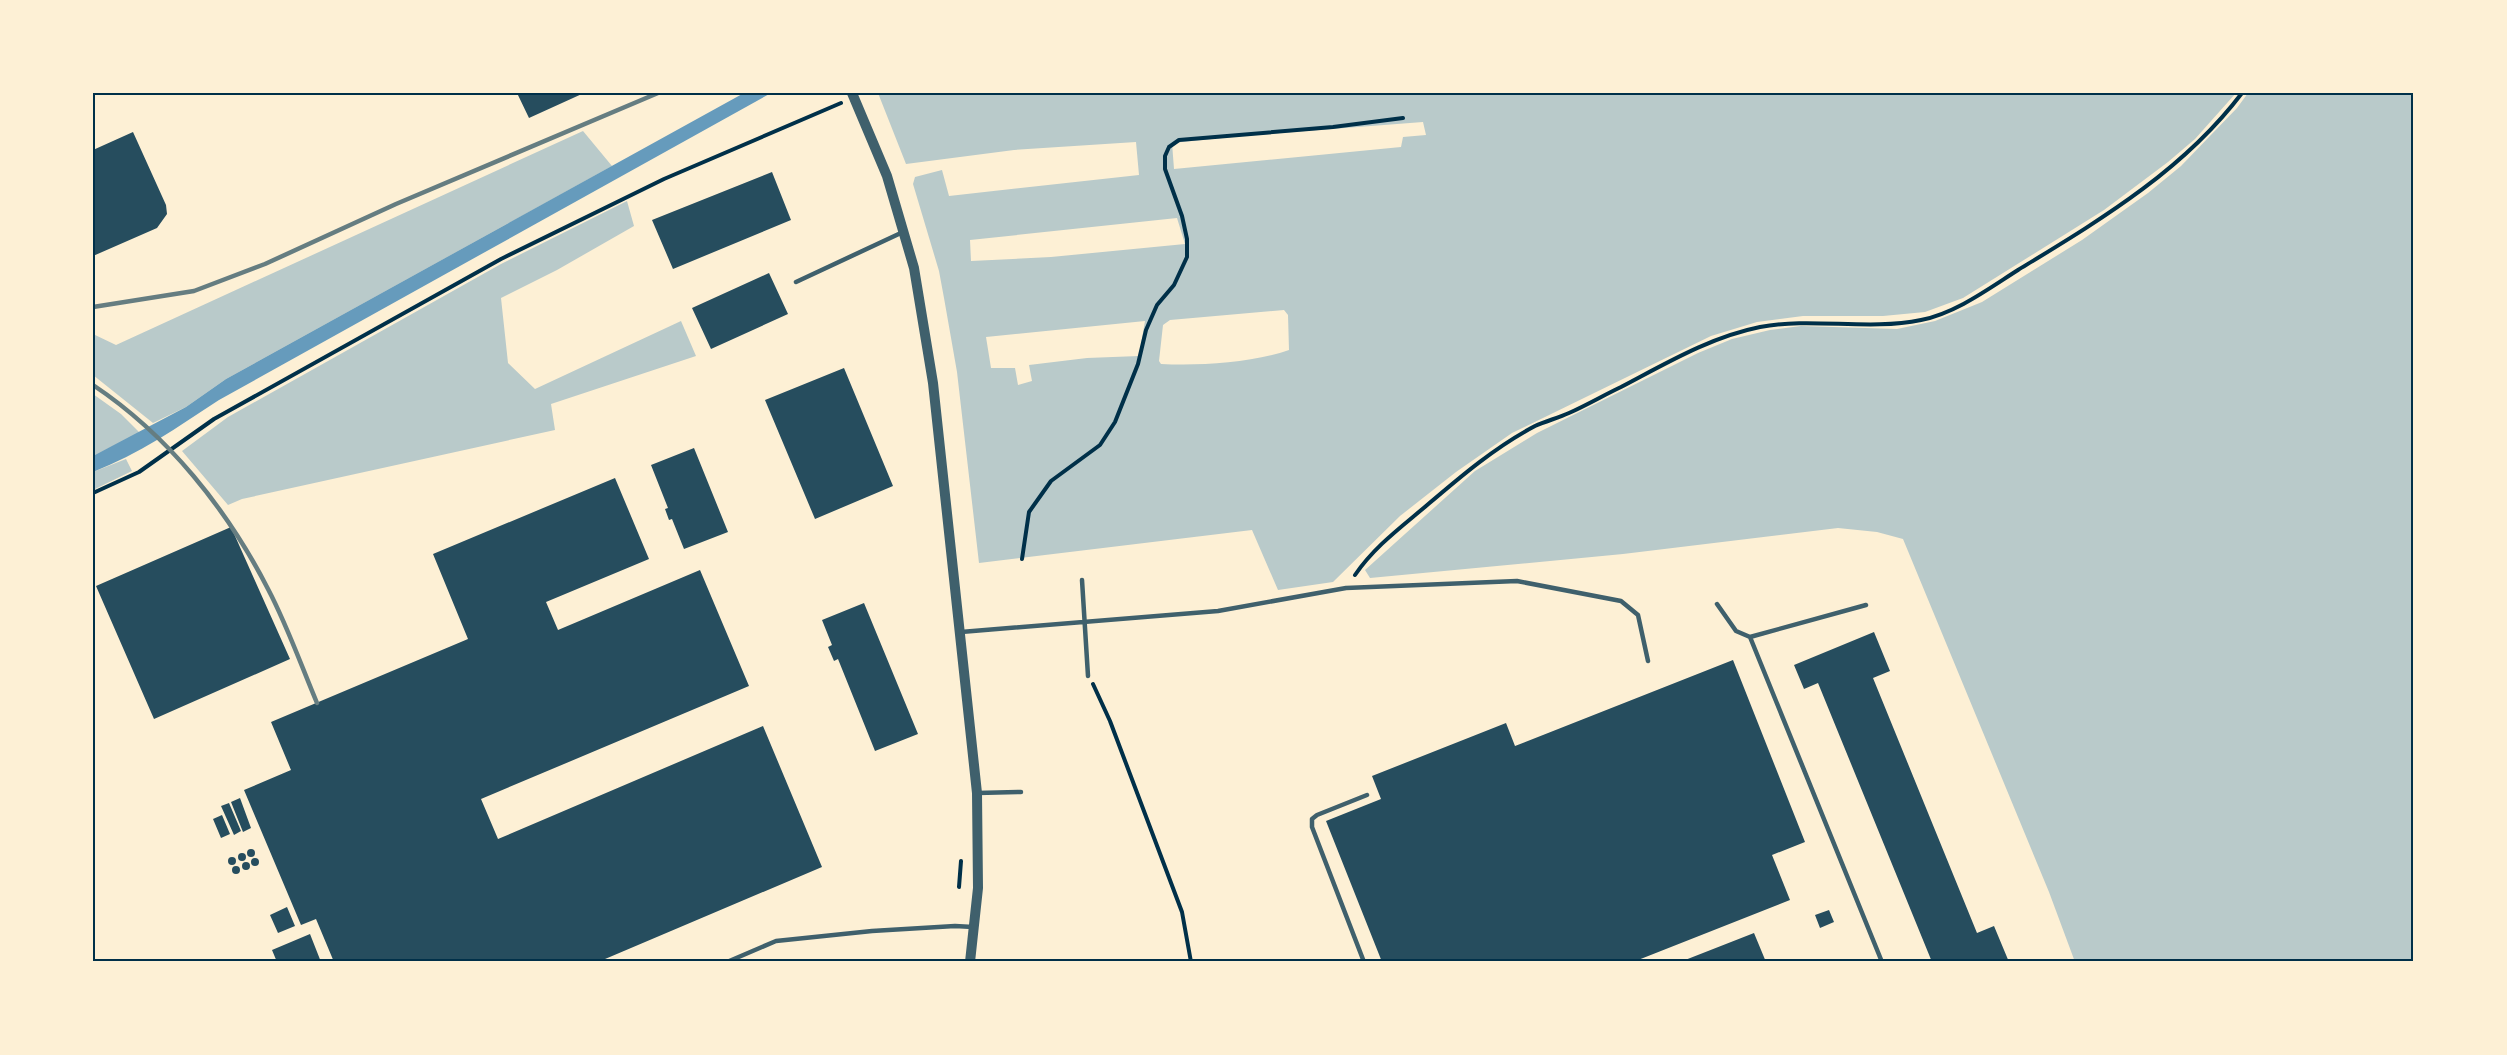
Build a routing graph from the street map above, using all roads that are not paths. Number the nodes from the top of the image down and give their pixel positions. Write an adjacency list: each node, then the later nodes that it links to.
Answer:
1 (852, 94): 2 (street)
2 (903, 232): 3 (lane); 8 (street)
3 (795, 282)
4 (1082, 580): 7 (lane)
5 (1717, 604): 9 (lane)
6 (1866, 605): 9 (lane)
7 (1085, 621): 8 (lane); 10 (lane); 11 (lane)
8 (961, 632): 13 (street)
9 (1750, 637): 19 (lane)
10 (1648, 661)
11 (1088, 676)
12 (1021, 792): 13 (lane)
13 (978, 793): 15 (street)
14 (1367, 795): 18 (lane)
15 (975, 927): 16 (lane); 17 (street)
16 (727, 962)
17 (970, 962)
18 (1364, 962)
19 (1882, 962)

